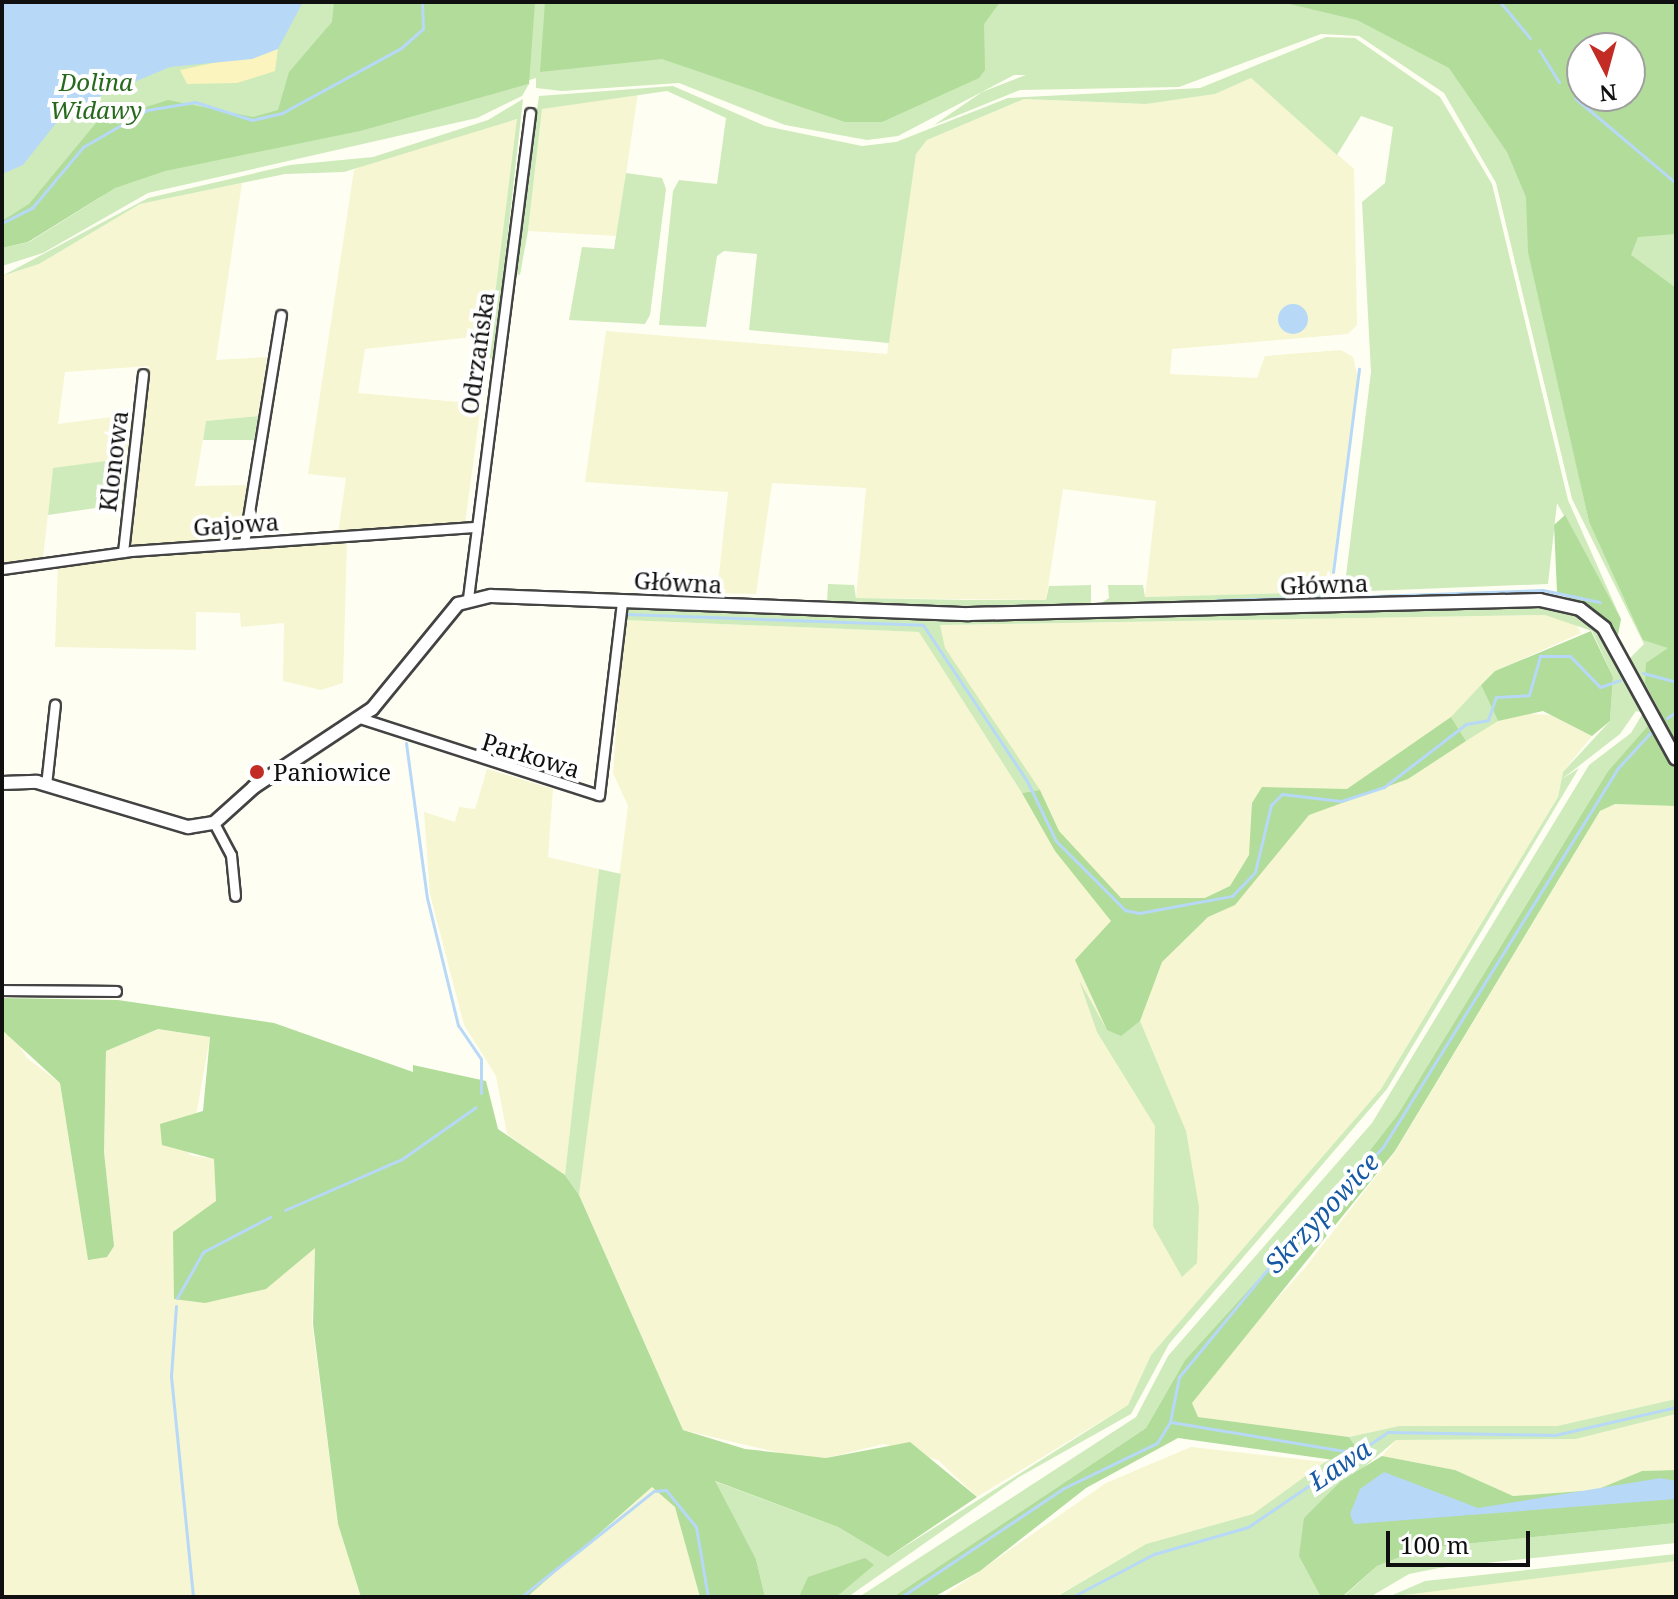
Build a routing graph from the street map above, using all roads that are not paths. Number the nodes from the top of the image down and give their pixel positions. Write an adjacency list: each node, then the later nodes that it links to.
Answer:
1 (530, 113): 4 (street, Odrzańska)
2 (281, 315): 5 (street)
3 (143, 374): 6 (street, Klonowa)
4 (474, 527): 5 (street, Gajowa); 8 (street, Odrzańska)
5 (244, 543): 6 (street, Gajowa)
6 (123, 552): 7 (street, Gajowa)
7 (2, 569)
8 (468, 598): 9 (street, Główna); 11 (street)
9 (622, 601): 11 (street, Parkowa); 12 (street, Główna)
10 (55, 704): 14 (street)
11 (360, 718): 15 (street)
12 (1676, 759)
13 (2, 783): 14 (street)
14 (46, 785): 15 (street)
15 (214, 823): 16 (street)
16 (235, 896)
17 (2, 990): 18 (street)
18 (116, 991)

